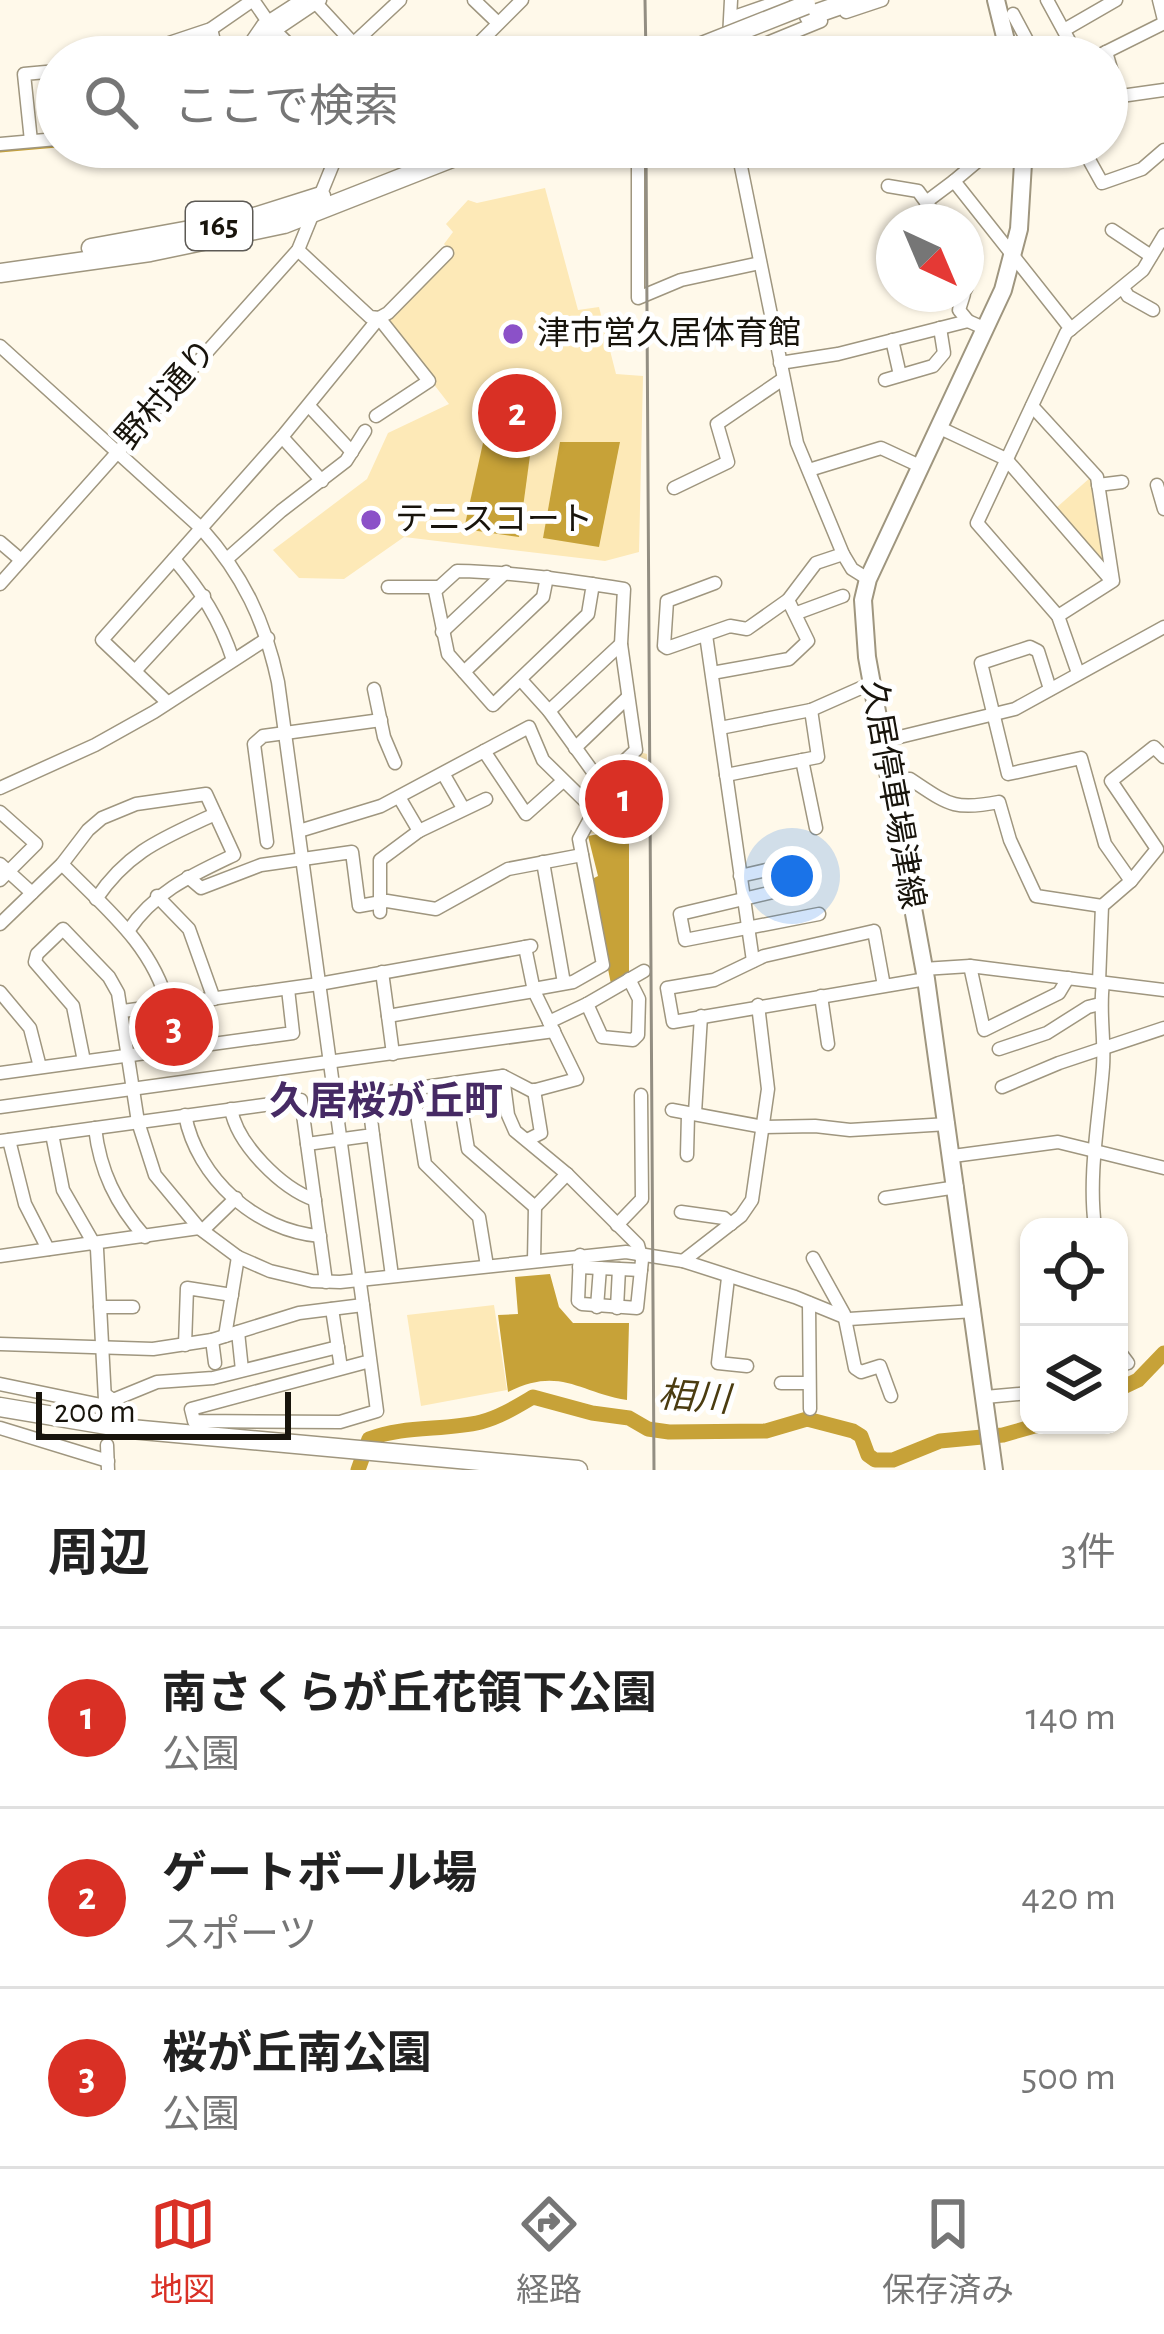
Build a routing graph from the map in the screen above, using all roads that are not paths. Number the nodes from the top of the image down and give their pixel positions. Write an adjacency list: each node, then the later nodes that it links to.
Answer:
1 (253, 0): 19 (street); 20 (street)
2 (400, 0): 28 (street)
3 (474, 0): 18 (street)
4 (522, 0): 18 (street)
5 (731, 0): 16 (street)
6 (783, 0): 16 (street)
7 (855, 0): 14 (highway)
8 (882, 0): 33 (street)
9 (996, 0): 34 (main road)
10 (1048, 0): 21 (street)
11 (1116, 0): 21 (street)
12 (1159, 0): 17 (street)
13 (313, 1): 19 (street); 27 (street)
14 (812, 7): 31 (highway, bridge); 32 (highway)
15 (1013, 14): 35 (street)
16 (730, 18): 30 (street)
17 (1164, 22): 37 (street)
18 (498, 23): 29 (street)
19 (271, 26): 24 (street); 25 (street); 26 (street)
20 (211, 29): 22 (street); 23 (street)
21 (1064, 30): 36 (street)
22 (196, 36)
23 (213, 36)
24 (262, 36)
25 (267, 36)
26 (281, 36)
27 (346, 36)
28 (361, 36)
29 (485, 36)
30 (730, 36)
31 (732, 36)
32 (751, 36)
33 (781, 36)
34 (1005, 36)
35 (1025, 36)
36 (1067, 36)
37 (1128, 41)
38 (36, 73): 41 (street)
39 (1164, 90): 40 (street)
40 (1128, 95)
41 (31, 141): 42 (street); 43 (street)
42 (36, 141)
43 (0, 144)
44 (1164, 151): 52 (street)
45 (331, 168): 56 (street, 野村通り)
46 (402, 168): 56 (highway, 165)
47 (448, 168): 56 (street)
48 (638, 168): 64 (street)
49 (741, 168): 64 (street)
50 (969, 168): 53 (street)
51 (1024, 168): 61 (main road, 久居停車場津線)
52 (1094, 168)
53 (954, 181): 55 (street); 61 (street)
54 (888, 186): 55 (street)
55 (926, 202)
56 (316, 205): 59 (street, 野村通り); 63 (highway, 165); 65 (highway, 165)
57 (1112, 230): 62 (street)
58 (1164, 236): 62 (street)
59 (298, 250): 69 (street); 85 (street, 野村通り)
60 (447, 253): 69 (street)
61 (1013, 255): 72 (main road, 久居停車場津線); 73 (street)
62 (1151, 256): 66 (street)
63 (0, 262)
64 (760, 263): 76 (street)
65 (0, 273)
66 (1123, 288): 67 (street); 73 (street)
67 (1153, 310)
68 (961, 312): 70 (street)
69 (379, 318): 78 (street); 80 (street)
70 (968, 321): 71 (street); 72 (street)
71 (940, 328): 74 (street); 74 (street)
72 (986, 329): 81 (main road, 久居停車場津線)
73 (1071, 329): 79 (street)
74 (892, 340): 76 (street)
75 (0, 346): 85 (street)
76 (780, 363): 77 (street)
77 (783, 379): 88 (street); 93 (street)
78 (309, 406): 83 (street); 84 (street)
79 (1032, 406): 86 (street); 91 (street)
80 (376, 416)
81 (940, 428): 86 (street); 87 (main road, 久居停車場津線)
82 (365, 431): 84 (street)
83 (282, 437): 89 (street); 96 (street)
84 (352, 452): 89 (street)
85 (117, 453): 96 (street); 102 (street, 野村通り)
86 (1006, 459): 95 (street); 106 (street)
87 (922, 467): 88 (street); 105 (main road, 久居停車場津線)
88 (808, 470): 99 (street)
89 (322, 481): 100 (street)
90 (1122, 482): 91 (street)
91 (1098, 485): 106 (street)
92 (1157, 485): 94 (street)
93 (674, 488)
94 (1164, 509)
95 (977, 523): 97 (street); 116 (street)
96 (201, 528): 100 (street); 101 (street)
97 (968, 538)
98 (0, 542): 102 (street)
99 (843, 554): 105 (street); 114 (street)
100 (228, 558): 120 (street)
101 (174, 559): 112 (street); 123 (street)
102 (21, 560): 108 (street, 野村通り)
103 (506, 572): 104 (street); 111 (street); 118 (street)
104 (548, 578): 109 (street); 124 (street)
105 (868, 579): 128 (main road, 久居停車場津線)
106 (1113, 581): 116 (street)
107 (715, 583): 119 (street)
108 (0, 584)
109 (593, 584): 121 (street); 127 (street)
110 (388, 587): 111 (street)
111 (439, 587): 118 (street)
112 (204, 596): 122 (street); 123 (street)
113 (842, 596): 115 (street)
114 (788, 600): 115 (street); 119 (street)
115 (797, 614): 125 (street)
116 (1058, 616): 126 (street)
117 (1164, 627): 126 (street)
118 (442, 632): 124 (street)
119 (706, 635): 125 (street)
120 (268, 638): 122 (street); 138 (street)
121 (622, 644): 131 (street); 134 (street)
122 (232, 660): 132 (street)
123 (135, 671): 132 (street)
124 (464, 672): 127 (street)
125 (712, 674): 137 (street)
126 (1078, 674): 130 (street)
127 (520, 680): 134 (street)
128 (872, 682): 133 (street); 139 (main road, 久居停車場津線)
129 (374, 689): 136 (street)
130 (1050, 689): 135 (street); 135 (street)
131 (627, 698): 140 (street); 149 (street)
132 (167, 702): 150 (street)
133 (811, 710): 137 (street); 143 (street)
134 (549, 711): 140 (street)
135 (994, 717): 139 (street); 169 (street)
136 (381, 720): 138 (street); 144 (street)
137 (720, 728): 146 (street)
138 (285, 733): 158 (street); 160 (street)
139 (883, 741): 148 (main road, 久居停車場津線)
140 (575, 748): 149 (street)
141 (484, 752): 145 (street); 147 (street); 147 (street)
142 (1164, 757): 161 (street)
143 (802, 760): 146 (street); 157 (street)
144 (395, 763)
145 (444, 775): 151 (street); 153 (street)
146 (726, 775): 167 (street)
147 (563, 781): 155 (street)
148 (890, 781): 174 (street); 184 (main road, 久居停車場津線)
149 (601, 783): 155 (street)
150 (0, 788)
151 (399, 797): 158 (street); 159 (street)
152 (487, 799): 153 (street)
153 (464, 808): 159 (street)
154 (0, 812): 166 (street)
155 (595, 812): 162 (street)
156 (215, 814): 165 (street); 168 (street); 172 (street)
157 (816, 828)
158 (299, 831): 163 (street)
159 (419, 831): 175 (street)
160 (267, 842)
161 (1161, 846): 169 (street)
162 (582, 855): 164 (street); 188 (street)
163 (302, 860): 168 (street); 175 (street); 189 (street)
164 (543, 862): 175 (street); 188 (street)
165 (62, 865): 170 (street); 172 (street)
166 (3, 872): 170 (street)
167 (740, 876): 173 (street); 173 (street)
168 (188, 877): 171 (street)
169 (1132, 881): 174 (street)
170 (32, 893): 177 (street)
171 (157, 896): 179 (street); 196 (street)
172 (96, 898): 179 (street)
173 (744, 899): 178 (street); 178 (street)
174 (1102, 906): 187 (street)
175 (380, 907)
176 (819, 914): 178 (street)
177 (0, 924)
178 (748, 929): 180 (street)
179 (128, 931): 199 (street)
180 (753, 961): 190 (street); 203 (street)
181 (970, 966): 184 (street); 185 (street); 185 (street)
182 (644, 971): 186 (street)
183 (382, 972): 189 (street); 192 (street); 202 (street)
184 (925, 974): 190 (street); 228 (main road, 久居停車場津線)
185 (1068, 978): 187 (street)
186 (629, 979): 197 (street); 197 (street)
187 (1101, 982): 193 (street); 198 (street)
188 (564, 983): 192 (street)
189 (319, 984): 191 (street); 212 (street)
190 (884, 986): 195 (street)
191 (287, 989): 196 (street); 210 (street)
192 (534, 990): 202 (street); 204 (street)
193 (1164, 990)
194 (0, 992): 213 (street)
195 (821, 996): 200 (street); 206 (street)
196 (214, 999): 199 (street)
197 (587, 1004): 204 (street)
198 (1100, 1004): 207 (street); 208 (street)
199 (168, 1005): 201 (street)
200 (758, 1005): 203 (street); 229 (street)
201 (123, 1011): 210 (street); 211 (street)
202 (388, 1016): 209 (street)
203 (701, 1016): 225 (street)
204 (551, 1027): 209 (street); 220 (street)
205 (1164, 1028): 208 (street)
206 (828, 1044)
207 (999, 1049)
208 (1104, 1049): 217 (street); 237 (street)
209 (393, 1054): 212 (street)
210 (130, 1056): 211 (street); 218 (street)
211 (84, 1061): 213 (street)
212 (329, 1061): 218 (street); 233 (street)
213 (40, 1067): 214 (street)
214 (0, 1073)
215 (503, 1076): 216 (street); 220 (street); 235 (street)
216 (457, 1083): 219 (street); 246 (street)
217 (1002, 1087)
218 (134, 1088): 222 (street); 227 (street)
219 (413, 1089): 232 (street); 265 (street)
220 (534, 1090): 235 (street)
221 (640, 1094): 249 (street)
222 (0, 1106)
223 (230, 1109): 226 (street); 236 (street); 245 (street)
224 (671, 1110): 225 (street)
225 (691, 1114): 229 (street); 238 (street)
226 (185, 1115): 227 (street); 243 (street)
227 (138, 1122): 230 (street); 251 (street)
228 (948, 1124): 229 (street); 239 (main road, 久居停車場津線)
229 (764, 1127): 250 (street)
230 (94, 1128): 231 (street); 253 (street)
231 (52, 1134): 234 (street); 254 (street)
232 (373, 1135): 233 (street); 268 (street)
233 (340, 1139): 236 (street); 270 (street)
234 (4, 1140): 255 (street)
235 (526, 1140): 241 (street)
236 (307, 1144): 245 (street)
237 (1095, 1151): 239 (street); 240 (street); 248 (street)
238 (687, 1155)
239 (953, 1156): 242 (main road, 久居停車場津線)
240 (1164, 1168)
241 (567, 1174): 246 (street); 249 (street)
242 (957, 1186): 244 (street); 280 (main road, 久居停車場津線)
243 (236, 1198): 251 (street); 252 (street)
244 (885, 1198)
245 (315, 1200): 252 (street)
246 (535, 1207): 261 (street)
247 (681, 1212): 250 (street)
248 (1094, 1218)
249 (617, 1225): 257 (street)
250 (731, 1225): 263 (street)
251 (201, 1229): 253 (street); 259 (street)
252 (320, 1236): 271 (street)
253 (145, 1237): 254 (street)
254 (95, 1243): 255 (street); 277 (street)
255 (48, 1249): 258 (street)
256 (621, 1252): 257 (street); 264 (street); 266 (street)
257 (640, 1254): 263 (street); 267 (street)
258 (0, 1255)
259 (238, 1257): 271 (street); 272 (street)
260 (813, 1258): 281 (street)
261 (534, 1261): 262 (street); 265 (street)
262 (580, 1261): 264 (street); 276 (street)
263 (683, 1261): 269 (street)
264 (601, 1263): 266 (street); 276 (street)
265 (487, 1266): 268 (street)
266 (620, 1269): 267 (street); 278 (street)
267 (641, 1270): 278 (street)
268 (392, 1276): 270 (street)
269 (728, 1278): 273 (street); 289 (street)
270 (359, 1280): 271 (street); 274 (street)
271 (326, 1282)
272 (232, 1295): 282 (street); 285 (street)
273 (809, 1303): 281 (street); 293 (street)
274 (363, 1305): 279 (street); 287 (street)
275 (134, 1306): 277 (street)
276 (597, 1306): 278 (street)
277 (100, 1307): 284 (street)
278 (617, 1307)
279 (332, 1309): 282 (street); 286 (street)
280 (974, 1311): 281 (street); 297 (main road, 久居停車場津線)
281 (844, 1318): 296 (street)
282 (225, 1336): 285 (street); 288 (street); 291 (street)
283 (0, 1344): 284 (street)
284 (104, 1346): 285 (street); 299 (street)
285 (184, 1346)
286 (338, 1346): 290 (street); 291 (street)
287 (370, 1361): 290 (street); 290 (street)
288 (215, 1363)
289 (747, 1366)
290 (341, 1368)
291 (242, 1370): 299 (street)
292 (781, 1383): 293 (street)
293 (809, 1383): 300 (street)
294 (0, 1384): 299 (street)
295 (1020, 1395): 297 (street)
296 (891, 1396)
297 (985, 1397): 306 (main road, 久居停車場津線)
298 (0, 1403): 304 (highway)
299 (106, 1406)
300 (810, 1409)
301 (0, 1429): 303 (street)
302 (107, 1445): 303 (street)
303 (108, 1465)
304 (568, 1469): 305 (highway)
305 (578, 1470)
306 (994, 1470)

